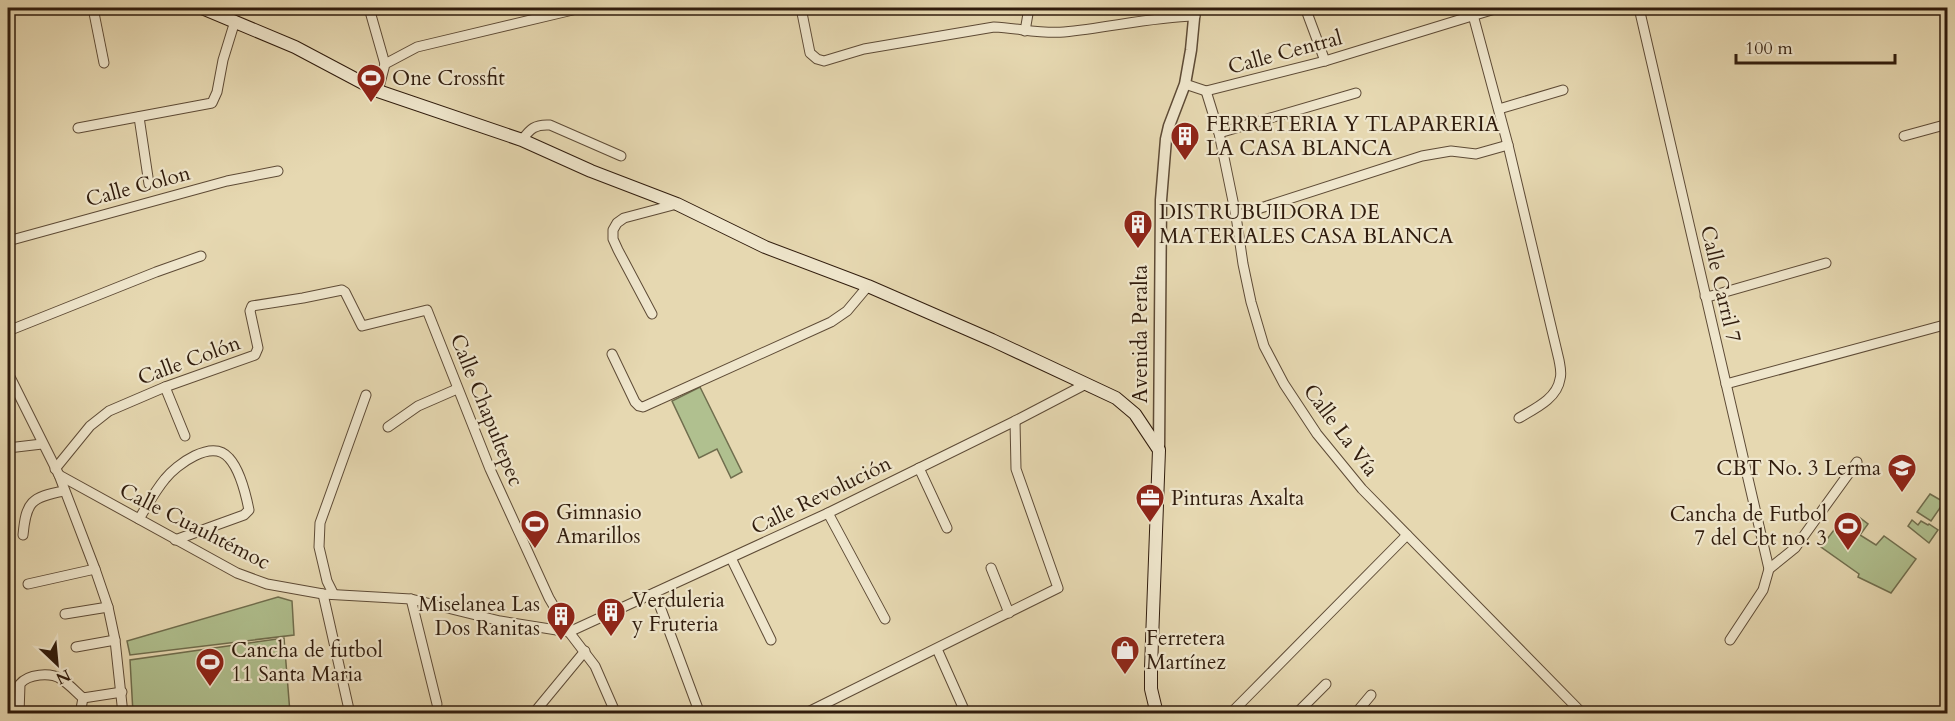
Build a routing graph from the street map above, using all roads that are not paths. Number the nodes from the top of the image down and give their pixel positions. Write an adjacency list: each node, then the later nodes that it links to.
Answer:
1 (93, 8): 15 (street)
2 (202, 8): 12 (main road)
3 (369, 8): 16 (street)
4 (581, 8): 16 (street)
5 (801, 8): 13 (street)
6 (1029, 8): 13 (street)
7 (1498, 8): 11 (street, Calle Central)
8 (1639, 8): 39 (street, Calle Carril 7)
9 (1306, 10): 14 (street)
10 (1195, 11): 13 (street); 17 (street, Avenida Peralta)
11 (1473, 15): 14 (street, Calle Central); 22 (street)
12 (235, 21): 19 (main road); 23 (street)
13 (1025, 31)
14 (1325, 61): 20 (street, Calle Central)
15 (104, 63)
16 (385, 64): 19 (street)
17 (1185, 84): 20 (street, Calle Central); 57 (street, Avenida Peralta)
18 (1563, 90): 22 (street)
19 (378, 91): 28 (main road)
20 (1206, 91): 26 (street, Calle La Vía)
21 (1356, 93): 26 (street)
22 (1499, 109): 29 (street)
23 (139, 117): 25 (street); 32 (street)
24 (1947, 124): 27 (street)
25 (78, 128)
26 (1219, 134): 34 (street, Calle La Vía)
27 (1904, 136)
28 (522, 140): 30 (street); 33 (main road)
29 (1508, 146): 34 (street); 51 (street)
30 (621, 156)
31 (278, 171): 35 (street, Calle Colon)
32 (149, 184)
33 (677, 204): 38 (main road); 41 (street)
34 (1236, 216): 66 (street, Calle La Vía)
35 (8, 241)
36 (201, 256): 43 (street)
37 (1826, 263): 39 (street)
38 (868, 286): 44 (street); 46 (main road)
39 (1704, 296): 47 (street, Calle Carril 7)
40 (427, 310): 48 (street, Calle Colón); 49 (street, Calle Chapultepec)
41 (652, 314)
42 (1947, 324): 47 (street)
43 (8, 331)
44 (612, 354)
45 (8, 373): 55 (street)
46 (1086, 384): 52 (street, Calle Revolución); 57 (main road)
47 (1726, 384): 71 (street, Calle Carril 7)
48 (165, 387): 54 (street); 60 (street, Calle Colón)
49 (457, 389): 53 (street); 80 (street, Calle Chapultepec)
50 (366, 395): 73 (street)
51 (1519, 418)
52 (1016, 421): 59 (street, Calle Revolución); 77 (street)
53 (388, 427)
54 (185, 436)
55 (42, 444): 56 (street); 60 (street)
56 (8, 448)
57 (1159, 450): 101 (main road)
58 (1857, 462): 71 (street)
59 (919, 468): 62 (street, Calle Revolución); 64 (street)
60 (57, 472): 61 (street); 63 (street, Calle Cuauhtémoc)
61 (64, 491): 65 (street); 69 (street)
62 (828, 513): 68 (street, Calle Revolución); 79 (street)
63 (139, 519): 67 (street, Calle Cuauhtémoc); 67 (street)
64 (946, 528)
65 (23, 535)
66 (1407, 535): 102 (street); 105 (street, Calle La Vía)
67 (175, 540): 73 (street, Calle Cuauhtémoc)
68 (731, 558): 74 (street, Calle Revolución); 83 (street)
69 (95, 568): 72 (street); 76 (street)
70 (990, 568): 77 (street)
71 (1769, 569): 81 (street)
72 (28, 584)
73 (328, 593): 75 (street, Calle Cuauhtémoc); 95 (street)
74 (655, 593): 80 (street, Calle Revolución); 98 (street)
75 (411, 599): 80 (street, Calle Cuauhtémoc); 91 (street)
76 (108, 607): 78 (street); 82 (street)
77 (1009, 613): 85 (street)
78 (65, 614)
79 (885, 619)
80 (569, 633): 86 (street, Calle Chapultepec)
81 (1730, 639)
82 (115, 640): 84 (street); 88 (street)
83 (771, 640)
84 (76, 647)
85 (937, 649): 99 (street); 100 (street)
86 (585, 651): 96 (street); 97 (street, Calle Chapultepec)
87 (1326, 684): 103 (street)
88 (122, 692): 90 (street); 94 (street)
89 (1371, 695): 104 (street)
90 (83, 698): 92 (street); 93 (street)
91 (437, 704)
92 (19, 714)
93 (80, 714)
94 (123, 714)
95 (350, 714)
96 (532, 714)
97 (616, 714)
98 (700, 714)
99 (804, 714)
100 (966, 714)
101 (1157, 714)
102 (1230, 714)
103 (1296, 714)
104 (1355, 714)
105 (1583, 714)

